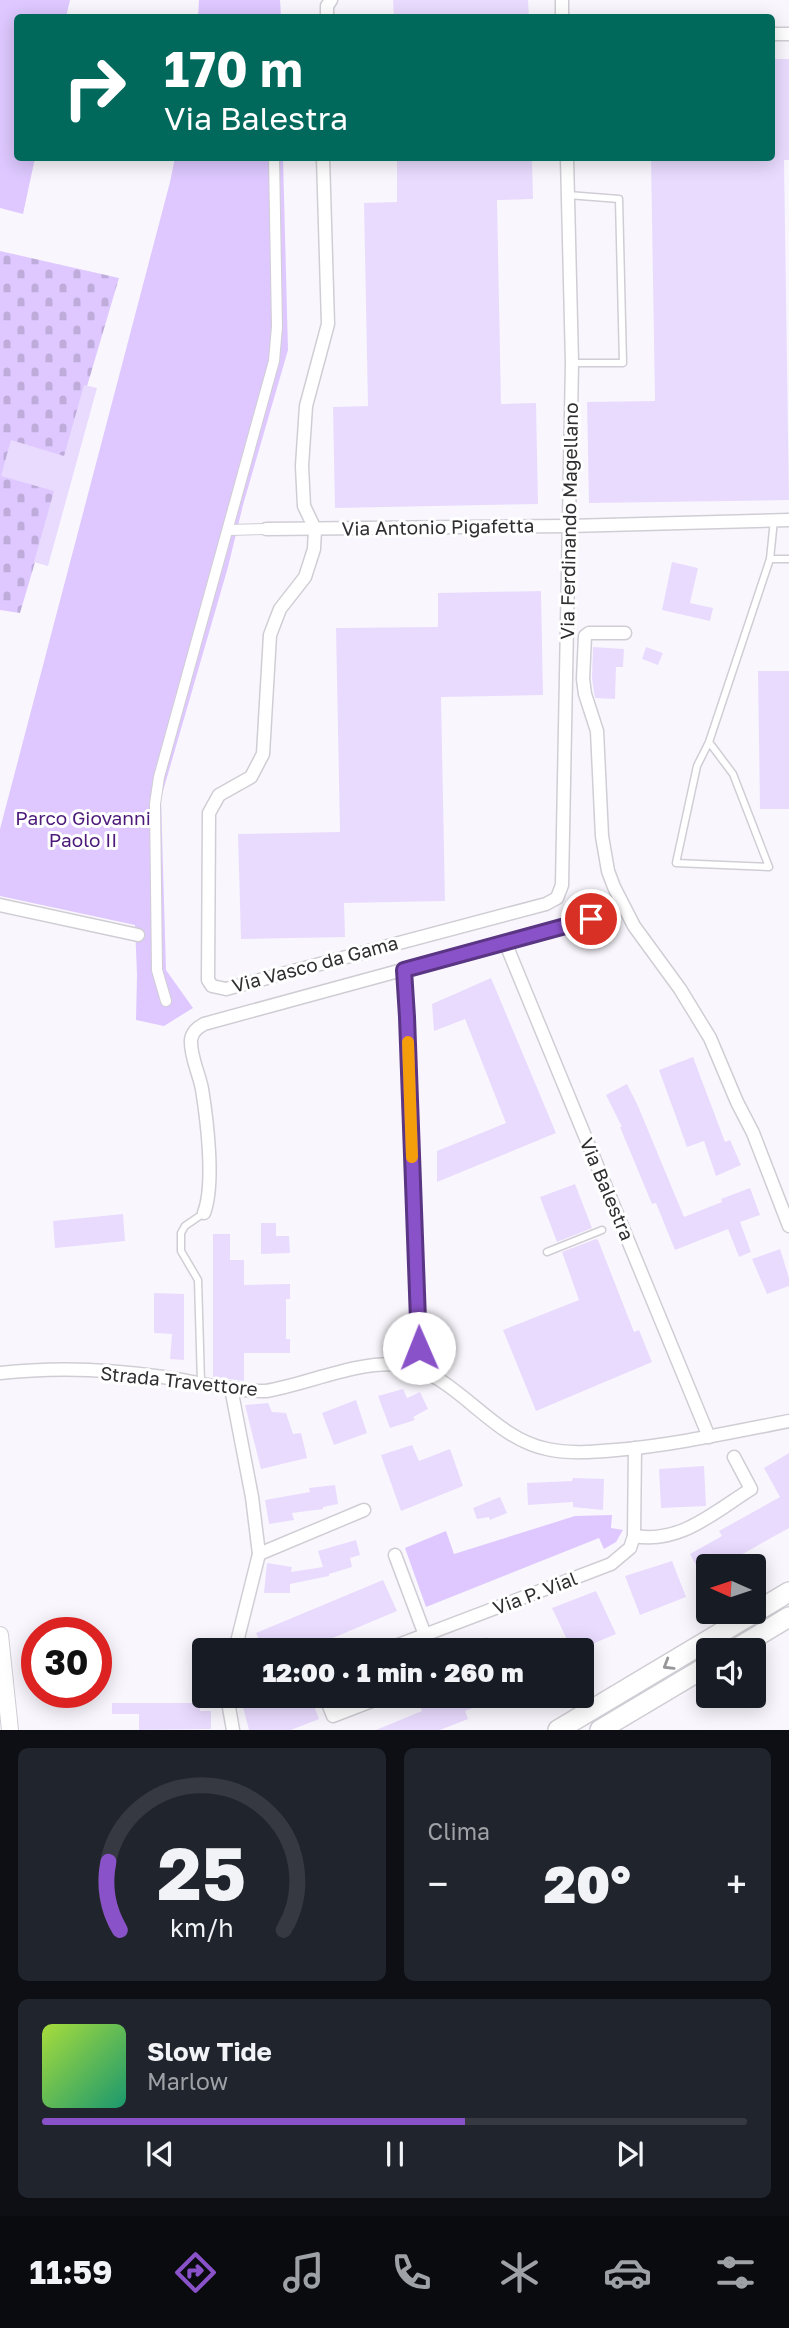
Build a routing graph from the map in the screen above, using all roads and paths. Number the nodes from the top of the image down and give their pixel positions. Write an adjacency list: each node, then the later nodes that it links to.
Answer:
1 (274, 161): 11 (street)
2 (323, 161): 10 (street, Via Vasco da Gama)
3 (567, 161): 4 (street, Via Ferdinando Magellano)
4 (568, 195): 5 (street, Via Ferdinando Magellano); 5 (lane)
5 (572, 363): 8 (street, Via Ferdinando Magellano)
6 (774, 520): 7 (street, Via Antonio Pigafetta); 8 (street, Via Antonio Pigafetta); 12 (lane)
7 (789, 520)
8 (569, 526): 10 (street, Via Antonio Pigafetta); 16 (street, Via Ferdinando Magellano)
9 (266, 529): 10 (street, Via Antonio Pigafetta); 11 (street, Via Antonio Pigafetta)
10 (315, 529): 16 (street, Via Vasco da Gama)
11 (228, 530): 20 (street)
12 (770, 559): 13 (lane); 15 (lane)
13 (789, 559)
14 (625, 633): 25 (street)
15 (709, 741): 15 (lane)
16 (562, 885)
17 (0, 905): 19 (street)
18 (607, 921): 21 (street)
19 (138, 936): 20 (street)
20 (156, 939): 23 (street)
21 (505, 942): 22 (street); 33 (street, Via Balestra)
22 (404, 970): 24 (street); 28 (street)
23 (166, 1001)
24 (204, 1213): 30 (lane)
25 (789, 1226)
26 (602, 1230): 27 (lane)
27 (547, 1252)
28 (414, 1368): 31 (street, Strada Travettore); 34 (street, Strada Travettore)
29 (0, 1373): 30 (street, Strada Travettore)
30 (201, 1382): 31 (street, Strada Travettore)
31 (231, 1388): 38 (street)
32 (789, 1421): 33 (street, Strada Travettore)
33 (709, 1437): 34 (street, Strada Travettore)
34 (635, 1448): 37 (street)
35 (734, 1457): 37 (street)
36 (364, 1510): 38 (street)
37 (634, 1536): 43 (street, Via P. Vial)
38 (259, 1554): 44 (street)
39 (395, 1555): 43 (street)
40 (789, 1592): 53 (main road, one-way to 53)
41 (789, 1617): 46 (main road)
42 (0, 1635): 51 (street)
43 (425, 1635): 45 (street, Via P. Vial)
44 (238, 1638)
45 (417, 1638)
46 (754, 1638)
47 (696, 1673): 54 (main road)
48 (229, 1708): 52 (street)
49 (330, 1708): 50 (street)
50 (354, 1708)
51 (10, 1730)
52 (233, 1730)
53 (558, 1730)
54 (600, 1730)

